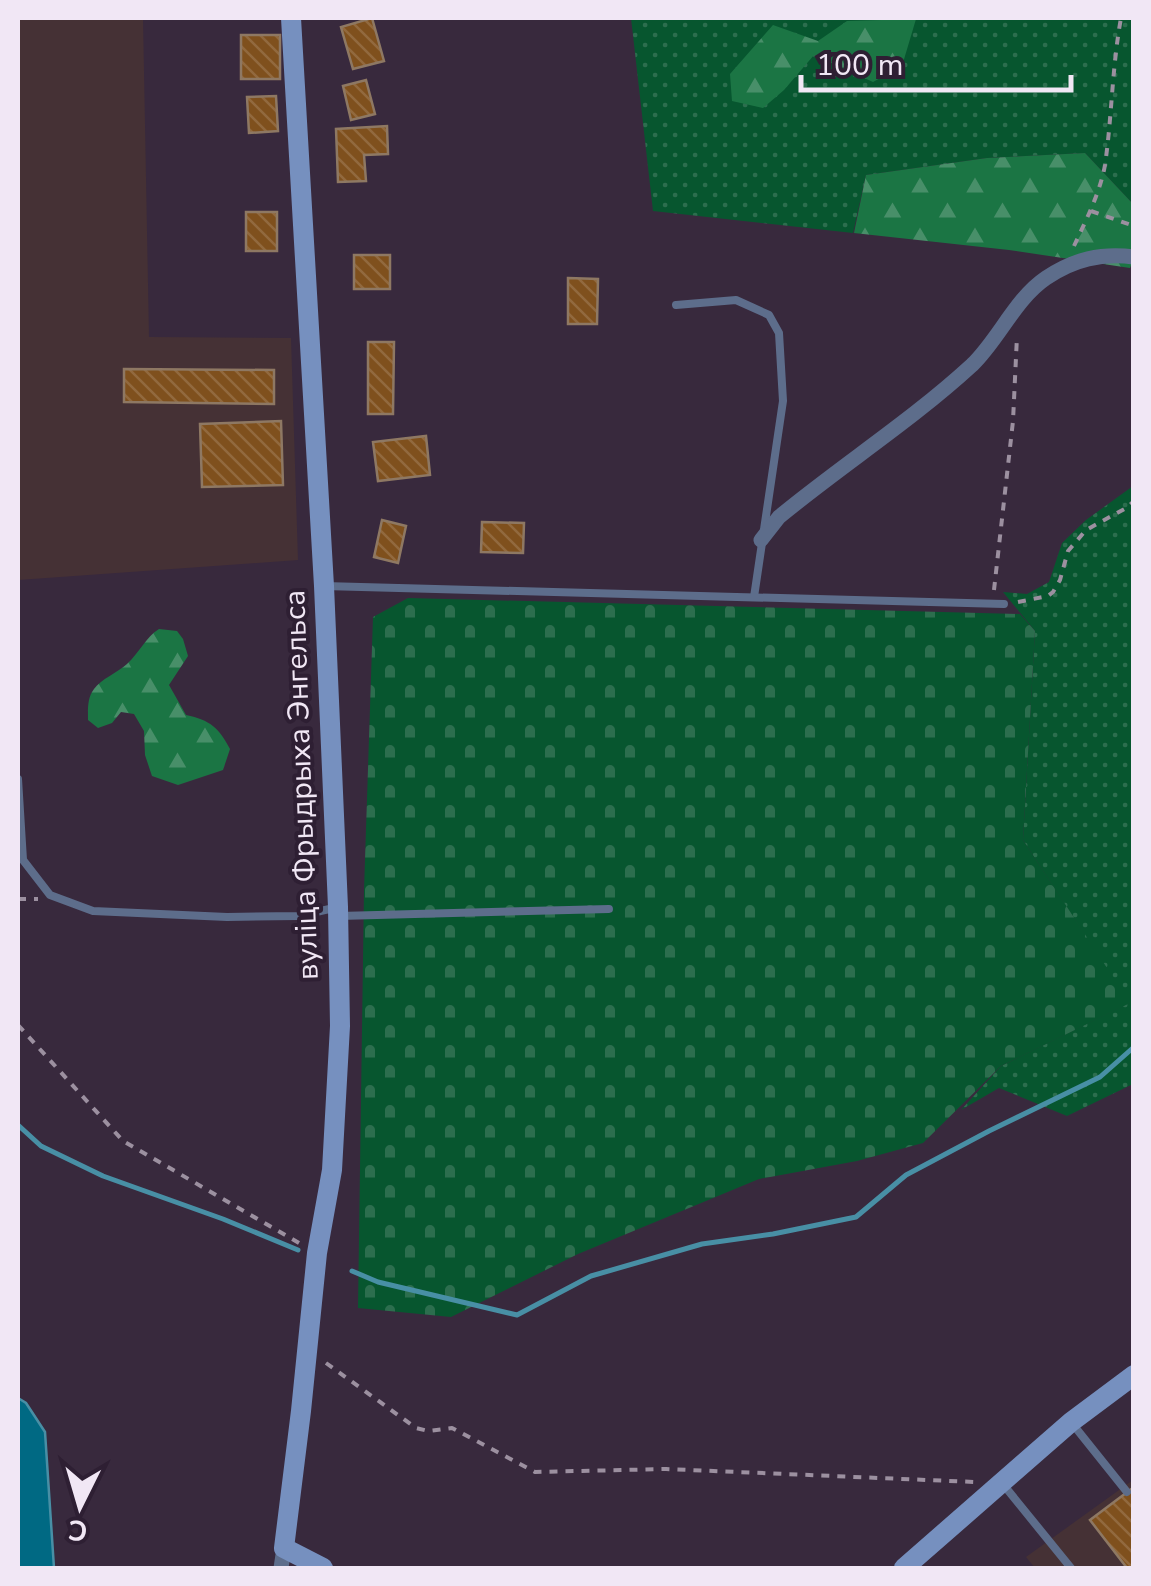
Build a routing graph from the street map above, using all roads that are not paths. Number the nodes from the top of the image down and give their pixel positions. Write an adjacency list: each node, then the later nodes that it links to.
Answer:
1 (290, 18): 5 (street, вуліца Фрыдрыха Энгельса)
2 (1134, 257): 4 (street)
3 (676, 304): 4 (lane)
4 (761, 540): 6 (lane)
5 (324, 586): 6 (lane); 10 (street, вуліца Фрыдрыха Энгельса)
6 (754, 597): 7 (lane)
7 (1004, 604)
8 (18, 779): 10 (lane)
9 (609, 909): 10 (lane)
10 (338, 912): 15 (street, вуліца Фрыдрыха Энгельса)
11 (1132, 1380): 12 (street)
12 (1072, 1422): 13 (street); 14 (lane)
13 (1002, 1483): 17 (street); 18 (lane)
14 (1127, 1492)
15 (282, 1558): 16 (street)
16 (322, 1568)
17 (904, 1568)
18 (1071, 1568)

